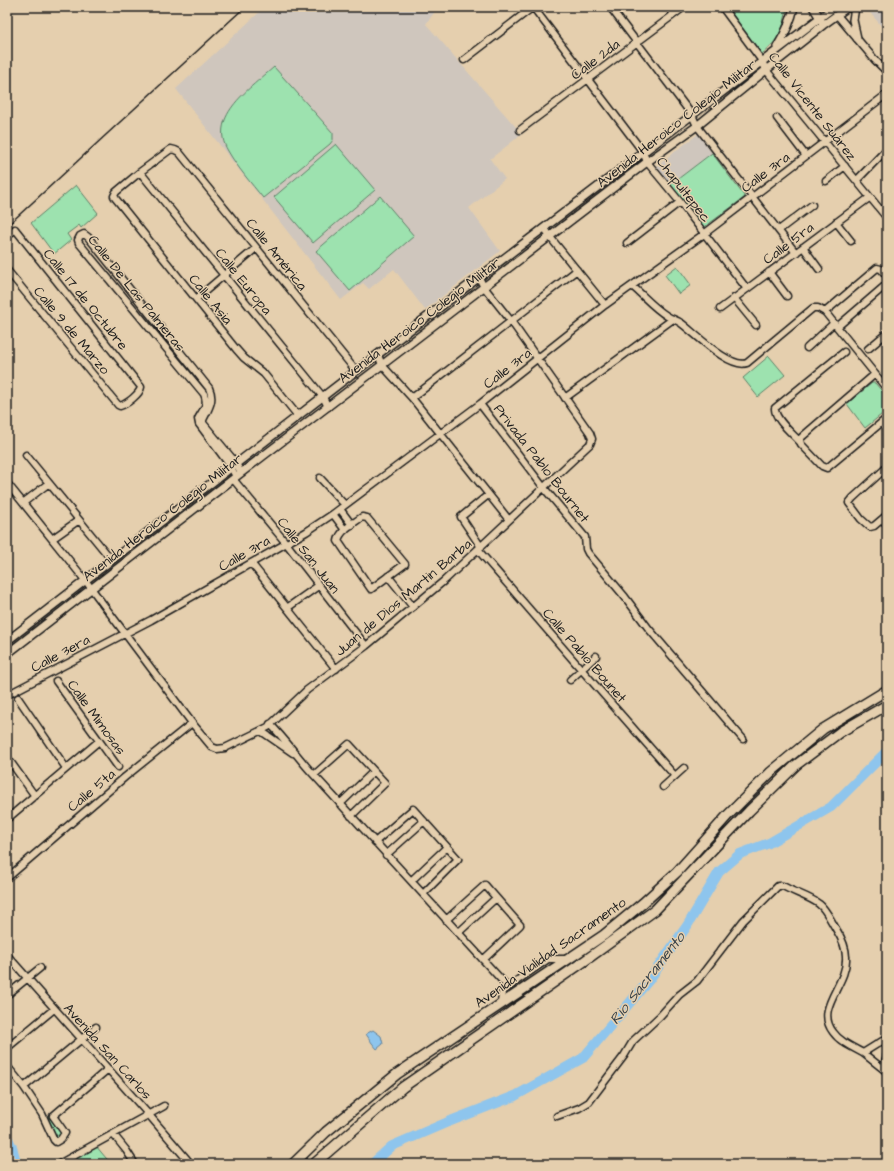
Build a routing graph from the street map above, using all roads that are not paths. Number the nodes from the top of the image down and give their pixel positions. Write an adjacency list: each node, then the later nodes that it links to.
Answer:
1 (533, 7): 18 (street); 22 (street, Chapultepec)
2 (610, 7): 16 (street)
3 (668, 7): 11 (street)
4 (684, 7): 11 (street, Calle 2da)
5 (722, 7): 19 (street, Calle Vicente Suárez)
6 (794, 7): 17 (main road)
7 (812, 7): 13 (main road)
8 (848, 7): 12 (main road, Avenida Heroico Colegio Militar)
9 (855, 7): 15 (main road)
10 (832, 8): 12 (main road); 13 (main road, Avenida Heroico Colegio Militar)
11 (674, 14): 16 (street, Calle 2da)
12 (837, 15): 14 (main road, Avenida Heroico Colegio Militar); 15 (street)
13 (820, 17): 14 (main road); 17 (main road, Avenida Heroico Colegio Militar)
14 (823, 25): 20 (main road, Avenida Heroico Colegio Militar)
15 (856, 38): 21 (street)
16 (637, 43): 22 (street, Calle 2da); 24 (street)
17 (775, 51): 19 (main road, Avenida Heroico Colegio Militar)
18 (464, 60)
19 (762, 61): 20 (street, Calle Vicente Suárez); 24 (main road, Avenida Heroico Colegio Militar)
20 (766, 70): 26 (main road, Avenida Heroico Colegio Militar); 28 (street, Calle Vicente Suárez)
21 (887, 72)
22 (588, 79): 27 (street, Calle 2da); 30 (street, Chapultepec)
23 (887, 94): 28 (street, Calle 3ra)
24 (692, 115): 26 (street); 30 (main road, Avenida Heroico Colegio Militar)
25 (777, 118): 31 (street)
26 (697, 126): 32 (main road, Avenida Heroico Colegio Militar); 37 (street)
27 (520, 130)
28 (824, 141): 31 (street, Calle 3ra); 33 (street, Calle Vicente Suárez)
29 (887, 150): 35 (street)
30 (642, 152): 32 (street, Chapultepec); 43 (main road, Avenida Heroico Colegio Militar)
31 (806, 156): 37 (street, Calle 3ra)
32 (647, 162): 39 (street, Chapultepec); 47 (main road, Avenida Heroico Colegio Militar)
33 (845, 166): 35 (street, Calle Vicente Suárez); 36 (street)
34 (140, 172): 51 (street, Calle América); 57 (street, Calle Europa); 66 (street, Calle Asia)
35 (857, 180): 38 (street, Calle Vicente Suárez)
36 (826, 181)
37 (753, 196): 44 (street); 45 (street, Calle 3ra)
38 (869, 198): 41 (street, Calle Vicente Suárez); 42 (street, Calle 5ra)
39 (680, 202): 45 (street, Chapultepec); 49 (street)
40 (812, 205): 44 (street)
41 (887, 218)
42 (836, 222): 48 (street); 50 (street, Calle 5ra)
43 (545, 228): 47 (street); 59 (main road, Avenida Heroico Colegio Militar)
44 (779, 230): 52 (street)
45 (704, 234): 61 (street, Calle 3ra); 63 (street, Chapultepec)
46 (7, 236): 91 (street, Calle 17 de Octubre)
47 (550, 237): 55 (street); 62 (main road, Avenida Heroico Colegio Militar)
48 (851, 241)
49 (627, 243)
50 (803, 247): 52 (street, Calle 5ra); 53 (street)
51 (256, 248): 57 (street); 83 (street, Calle América)
52 (796, 252): 56 (street, Calle 5ra)
53 (819, 269)
54 (7, 270): 91 (street, Calle 9 de Marzo)
55 (577, 270): 67 (street); 73 (street)
56 (769, 272): 63 (street, Calle 5ra); 64 (street)
57 (224, 275): 66 (street); 86 (street, Calle Europa)
58 (887, 276): 70 (street)
59 (479, 278): 62 (street); 80 (main road, Avenida Heroico Colegio Militar)
60 (887, 284): 75 (street)
61 (632, 286): 67 (street, Calle 3ra); 72 (street)
62 (484, 287): 73 (street); 82 (main road, Avenida Heroico Colegio Militar)
63 (747, 289): 65 (street, Calle 5ra)
64 (786, 296)
65 (734, 298): 69 (street, Calle 5ra); 74 (street)
66 (196, 300): 93 (street, Calle Asia)
67 (606, 305): 81 (street, Calle 3ra)
68 (146, 309): 71 (street); 71 (street, Calle De Las Palmeras); 89 (street, Calle De Las Palmeras)
69 (720, 309)
70 (825, 312): 72 (street); 75 (street)
71 (139, 315): 89 (street, Calle De Las Palmeras)
72 (673, 319): 88 (street)
73 (511, 321): 81 (street); 87 (street)
74 (756, 325)
75 (836, 325): 77 (street); 84 (street)
76 (887, 333): 78 (street)
77 (807, 348)
78 (868, 348)
79 (844, 352): 96 (street)
80 (378, 355): 82 (street); 83 (main road, Avenida Heroico Colegio Militar)
81 (538, 359): 88 (street); 90 (street, Calle 3ra)
82 (382, 365): 87 (street); 92 (main road, Avenida Heroico Colegio Militar)
83 (356, 371): 86 (main road, Avenida Heroico Colegio Militar)
84 (875, 374): 85 (street); 96 (street)
85 (887, 387)
86 (323, 397): 92 (street, Calle Europa); 93 (main road, Avenida Heroico Colegio Militar)
87 (412, 398): 95 (street)
88 (565, 398): 104 (street, Juan de Dios Martin Barba)
89 (209, 401): 98 (street)
90 (480, 404): 95 (street, Calle 3ra); 104 (street, Privada Pablo Bournet)
91 (118, 405)
92 (328, 407): 100 (main road, Avenida Heroico Colegio Militar)
93 (298, 416): 98 (main road, Avenida Heroico Colegio Militar)
94 (887, 418): 96 (street)
95 (439, 434): 105 (street); 107 (street, Calle 3ra)
96 (800, 442)
97 (26, 455): 103 (street)
98 (233, 465): 100 (street); 117 (main road, Avenida Heroico Colegio Militar)
99 (887, 468): 109 (street)
100 (236, 476): 115 (street, Calle San Juan); 122 (main road, Avenida Heroico Colegio Militar)
101 (320, 478): 107 (street)
102 (7, 483): 106 (street)
103 (49, 483): 106 (street); 110 (street)
104 (544, 488): 111 (street, Juan de Dios Martin Barba); 141 (street, Privada Pablo Bournet)
105 (488, 495): 111 (street); 116 (street, Calle Pablo Bounet)
106 (23, 503): 114 (street)
107 (343, 507): 108 (street, Calle 3ra); 112 (street)
108 (333, 514): 113 (street); 115 (street, Calle 3ra)
109 (887, 516)
110 (79, 520): 114 (street); 117 (street)
111 (508, 520): 116 (street, Juan de Dios Martin Barba)
112 (352, 525): 113 (street); 119 (street)
113 (345, 530): 119 (street)
114 (52, 539): 120 (street)
115 (286, 543): 118 (street, Calle 3ra); 121 (street, Calle San Juan)
116 (480, 548): 123 (street, Juan de Dios Martin Barba); 131 (street, Calle Pablo Bounet)
117 (111, 559): 120 (main road, Avenida Heroico Colegio Militar)
118 (251, 563): 124 (street); 125 (street, Calle 3ra)
119 (388, 576): 123 (street)
120 (85, 580): 122 (street); 126 (main road, Avenida Heroico Colegio Militar)
121 (318, 586): 124 (street); 127 (street, Calle San Juan)
122 (91, 589): 125 (street); 128 (main road, Avenida Heroico Colegio Militar)
123 (413, 607): 127 (street, Juan de Dios Martin Barba)
124 (288, 608): 130 (street)
125 (124, 633): 135 (street, Calle 3era); 138 (street)
126 (7, 641)
127 (366, 646): 130 (street, Juan de Dios Martin Barba)
128 (7, 654)
129 (596, 656): 131 (street)
130 (336, 669): 139 (street, Juan de Dios Martin Barba)
131 (581, 669): 132 (street); 150 (street, Calle Pablo Bounet)
132 (570, 680)
133 (56, 681): 142 (street, Calle Mimosas)
134 (887, 690): 167 (highway, Avenida Vialidad Sacramento)
135 (7, 695)
136 (18, 698): 146 (street)
137 (887, 705): 195 (highway, Avenida Vialidad Sacramento)
138 (192, 722): 140 (street, Juan de Dios Martin Barba); 160 (street, Calle 5ta)
139 (270, 724): 140 (street, Juan de Dios Martin Barba); 143 (street)
140 (261, 731): 143 (street)
141 (743, 739)
142 (99, 741): 145 (street, Calle Mimosas); 146 (street)
143 (296, 755): 149 (street)
144 (7, 757): 152 (street)
145 (118, 767)
146 (66, 768): 152 (street)
147 (684, 768): 150 (street)
148 (374, 771): 149 (street); 153 (street); 154 (street)
149 (314, 775): 153 (street)
150 (675, 776): 151 (street)
151 (663, 786)
152 (35, 796): 155 (street)
153 (340, 804): 154 (street)
154 (351, 816): 157 (street)
155 (7, 819)
156 (424, 821): 157 (street); 158 (street); 159 (street)
157 (375, 842): 159 (street)
158 (447, 847): 161 (street); 162 (street)
159 (386, 855): 161 (street)
160 (7, 878)
161 (411, 881): 162 (street)
162 (422, 894): 164 (street)
163 (496, 898): 164 (street); 165 (street); 168 (street)
164 (446, 920): 165 (street)
165 (458, 933): 168 (street)
166 (7, 955): 170 (street, Avenida San Carlos)
167 (568, 959): 171 (street); 173 (highway, Avenida Vialidad Sacramento)
168 (483, 960): 171 (street)
169 (40, 968): 170 (street)
170 (27, 979): 172 (street); 174 (street, Avenida San Carlos)
171 (508, 987): 173 (street)
172 (7, 995)
173 (500, 1005): 194 (highway, Avenida Vialidad Sacramento)
174 (54, 1009): 177 (street, Avenida San Carlos); 178 (street)
175 (96, 1027): 177 (street)
176 (887, 1038): 179 (street)
177 (81, 1039): 182 (street, Avenida San Carlos); 184 (street)
178 (7, 1048)
179 (863, 1053): 183 (street); 189 (street)
180 (887, 1055): 183 (street)
181 (7, 1066): 184 (street)
182 (108, 1069): 187 (street, Avenida San Carlos); 188 (street)
183 (885, 1070)
184 (24, 1087): 186 (street)
185 (164, 1106): 187 (street)
186 (42, 1114): 188 (street); 188 (street)
187 (149, 1115): 190 (street); 193 (street, Avenida San Carlos)
188 (53, 1116)
189 (557, 1116)
190 (112, 1134): 191 (street); 192 (street)
191 (59, 1164)
192 (135, 1164)
193 (191, 1164)
194 (293, 1164)
195 (314, 1164)

